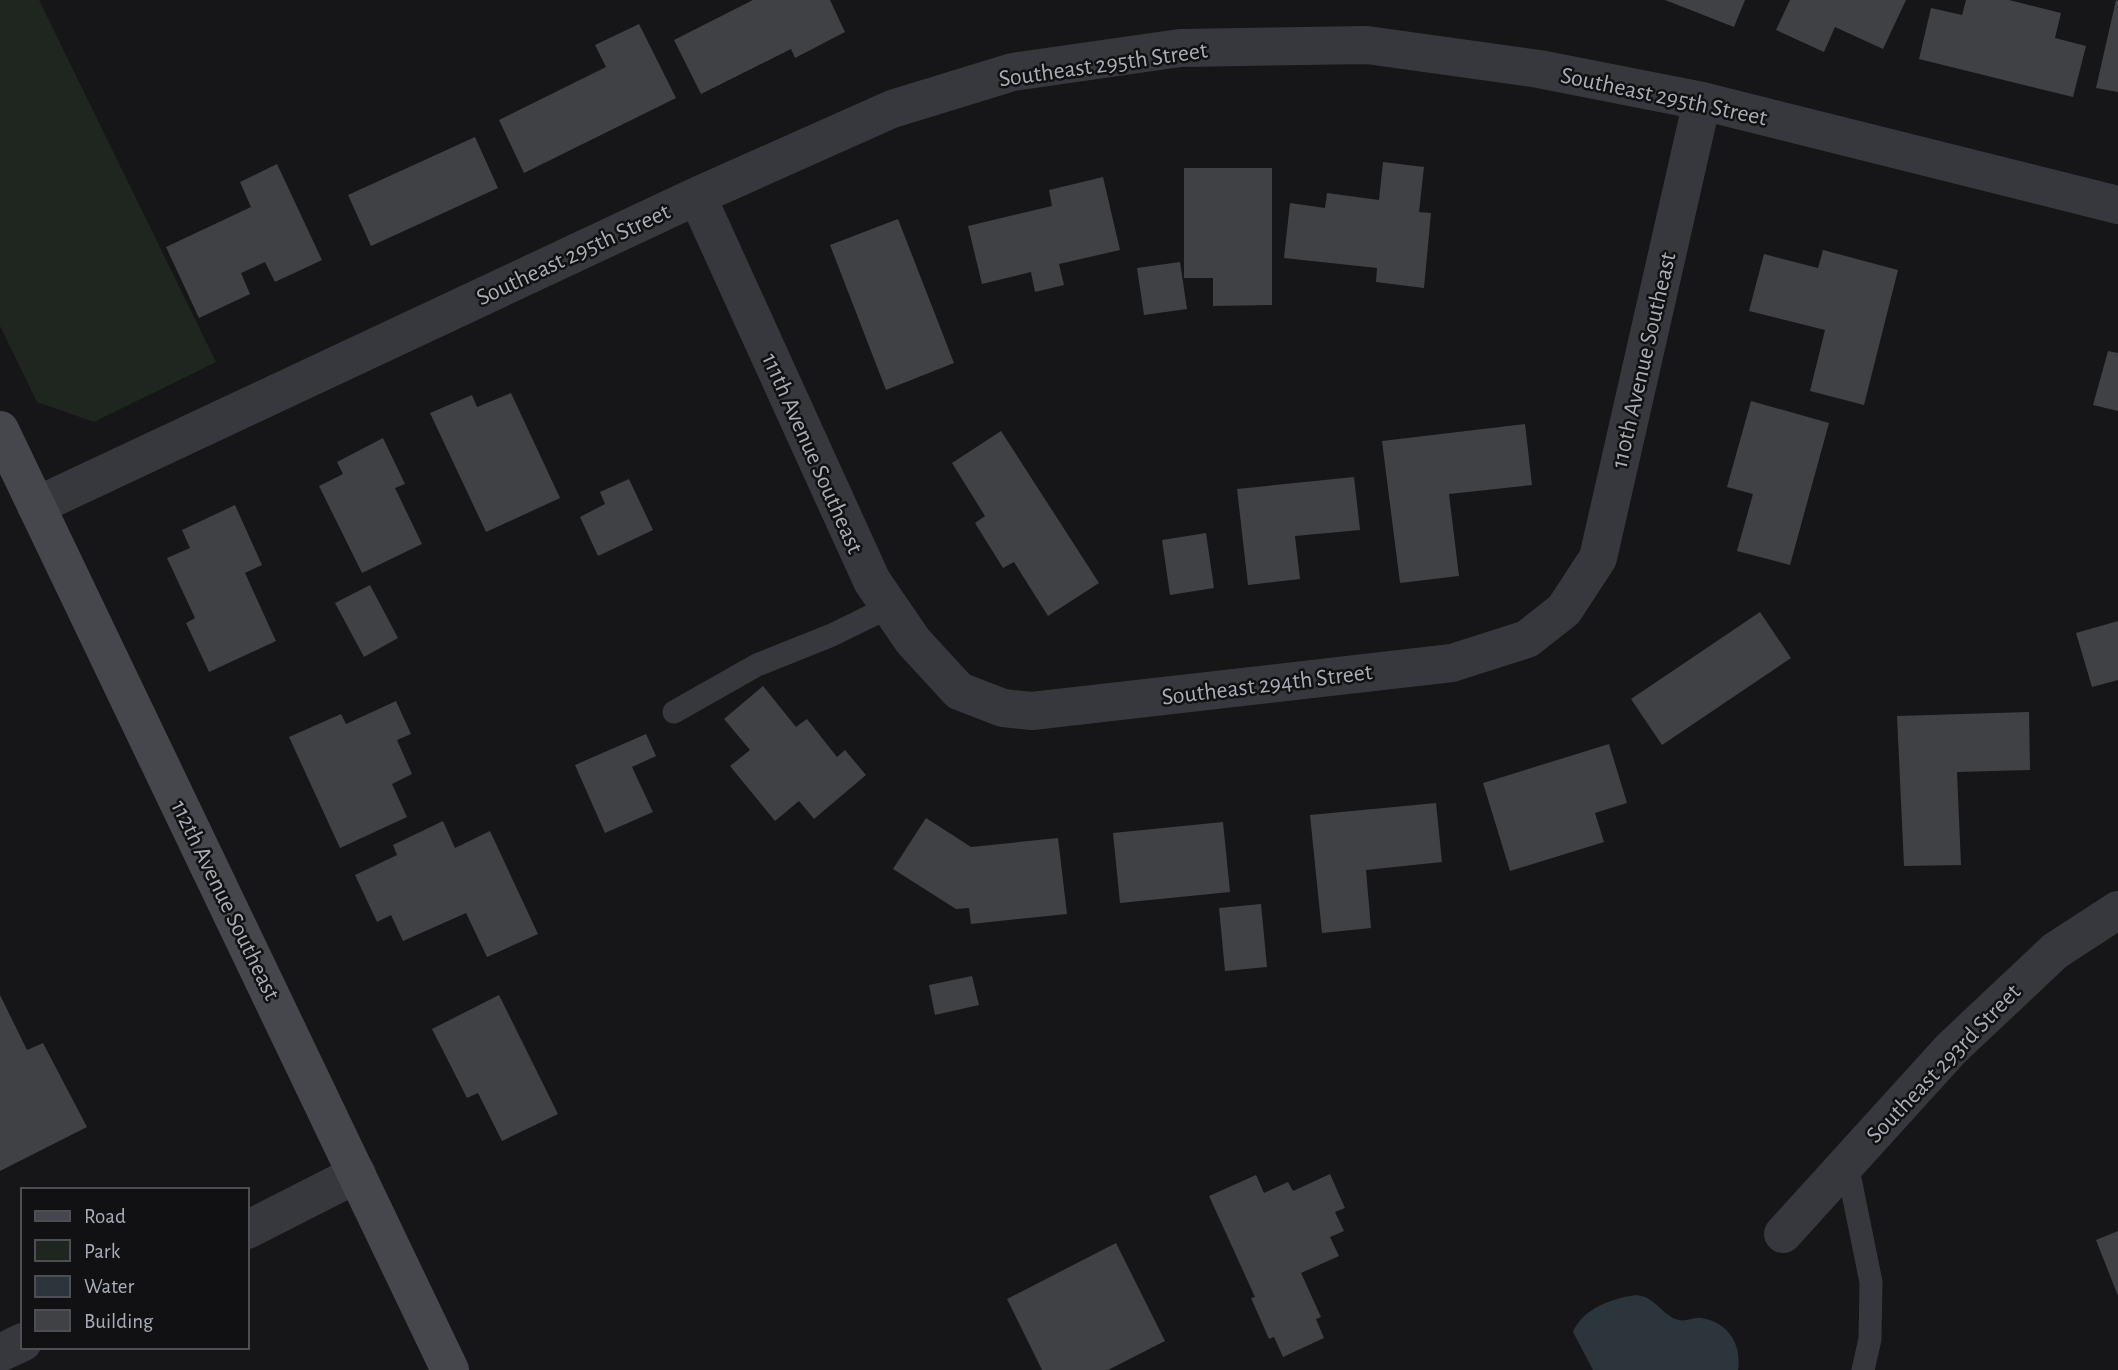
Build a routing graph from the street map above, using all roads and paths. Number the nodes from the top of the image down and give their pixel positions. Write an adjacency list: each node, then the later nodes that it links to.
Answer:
1 (1702, 101): 2 (street, Southeast 295th Street); 3 (street, Southeast 295th Street); 7 (street, 110th Avenue Southeast)
2 (697, 196): 5 (street, Southeast 295th Street); 6 (street, 111th Avenue Southeast)
3 (2118, 205)
4 (0, 432): 5 (street, 112th Avenue Southeast)
5 (36, 506): 12 (street, 112th Avenue Southeast)
6 (889, 607): 8 (street, 111th Avenue Southeast); 9 (lane)
7 (1564, 610): 8 (street, Southeast 294th Street)
8 (960, 691)
9 (674, 712)
10 (2118, 910): 11 (street, Southeast 293rd Street)
11 (1847, 1164): 14 (street, Southeast 293rd Street); 18 (lane)
12 (357, 1174): 13 (street); 17 (street, 112th Avenue Southeast)
13 (248, 1229)
14 (1783, 1234)
15 (21, 1343): 16 (street)
16 (0, 1353)
17 (450, 1370)
18 (1863, 1370)

